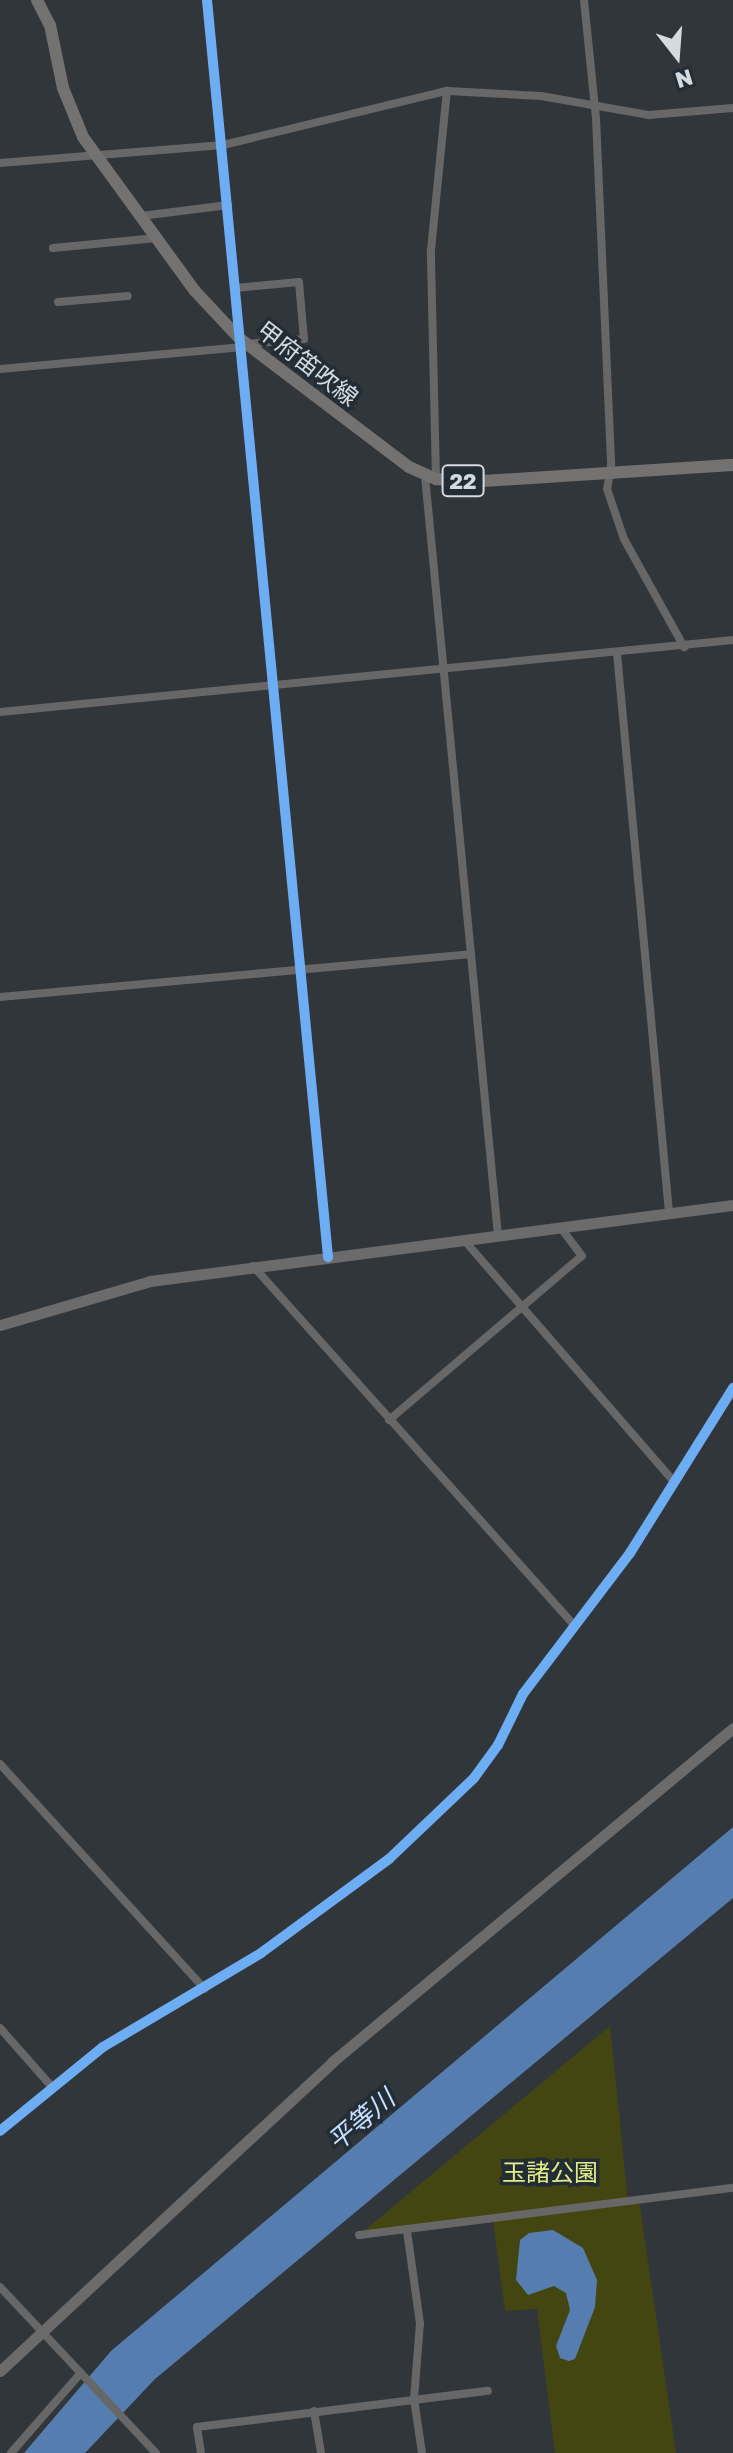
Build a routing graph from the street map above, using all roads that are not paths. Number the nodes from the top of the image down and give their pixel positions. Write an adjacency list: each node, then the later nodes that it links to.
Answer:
1 (207, 0): 7 (street)
2 (584, 0): 5 (street)
3 (42, 2): 8 (main road, 甲府笛吹線 / 22)
4 (447, 91): 5 (street); 7 (street); 21 (street)
5 (593, 105): 6 (street); 20 (street)
6 (733, 108)
7 (223, 145): 8 (street); 10 (street)
8 (94, 153): 9 (street); 11 (main road, 甲府笛吹線 / 22)
9 (0, 163)
10 (228, 205): 11 (street); 14 (street)
11 (141, 216): 12 (main road, 甲府笛吹線 / 22)
12 (157, 238): 13 (street); 17 (main road, 甲府笛吹線 / 22)
13 (53, 248)
14 (235, 288): 17 (street); 17 (street)
15 (128, 296): 16 (street)
16 (58, 302)
17 (242, 343): 18 (street); 21 (main road, 甲府笛吹線 / 22); 26 (street)
18 (0, 369)
19 (733, 465): 20 (main road, 22)
20 (607, 474): 21 (main road, 22); 23 (street)
21 (431, 478): 25 (street)
22 (733, 640): 23 (street)
23 (684, 647): 24 (street)
24 (617, 653): 25 (street); 32 (street)
25 (443, 667): 26 (street); 28 (street)
26 (274, 685): 27 (street); 29 (street)
27 (0, 712)
28 (471, 954): 29 (street); 34 (street)
29 (299, 969): 30 (street); 36 (street)
30 (0, 997)
31 (733, 1205): 32 (street)
32 (669, 1212): 33 (street)
33 (561, 1228): 34 (street); 38 (street)
34 (498, 1235): 35 (street)
35 (464, 1240): 36 (street); 38 (street)
36 (328, 1257): 37 (street)
37 (252, 1266): 39 (street); 41 (street)
38 (520, 1306): 41 (street); 42 (street)
39 (0, 1325)
40 (733, 1388): 42 (street)
41 (389, 1420): 43 (street)
42 (674, 1482): 43 (street)
43 (575, 1626): 46 (street)
44 (733, 1728): 54 (street)
45 (0, 1764): 46 (street)
46 (205, 1989): 48 (street)
47 (0, 2028): 48 (street)
48 (52, 2087): 49 (street)
49 (0, 2131)
50 (733, 2188): 51 (street)
51 (407, 2231): 52 (street); 58 (street)
52 (359, 2235)
53 (0, 2287): 54 (street)
54 (41, 2333): 55 (street); 56 (street)
55 (0, 2371)
56 (82, 2375): 60 (street); 61 (street)
57 (488, 2391): 58 (street)
58 (414, 2399): 59 (street); 64 (street)
59 (314, 2411): 62 (street); 63 (street)
60 (11, 2453)
61 (156, 2453)
62 (201, 2453)
63 (321, 2453)
64 (422, 2453)

